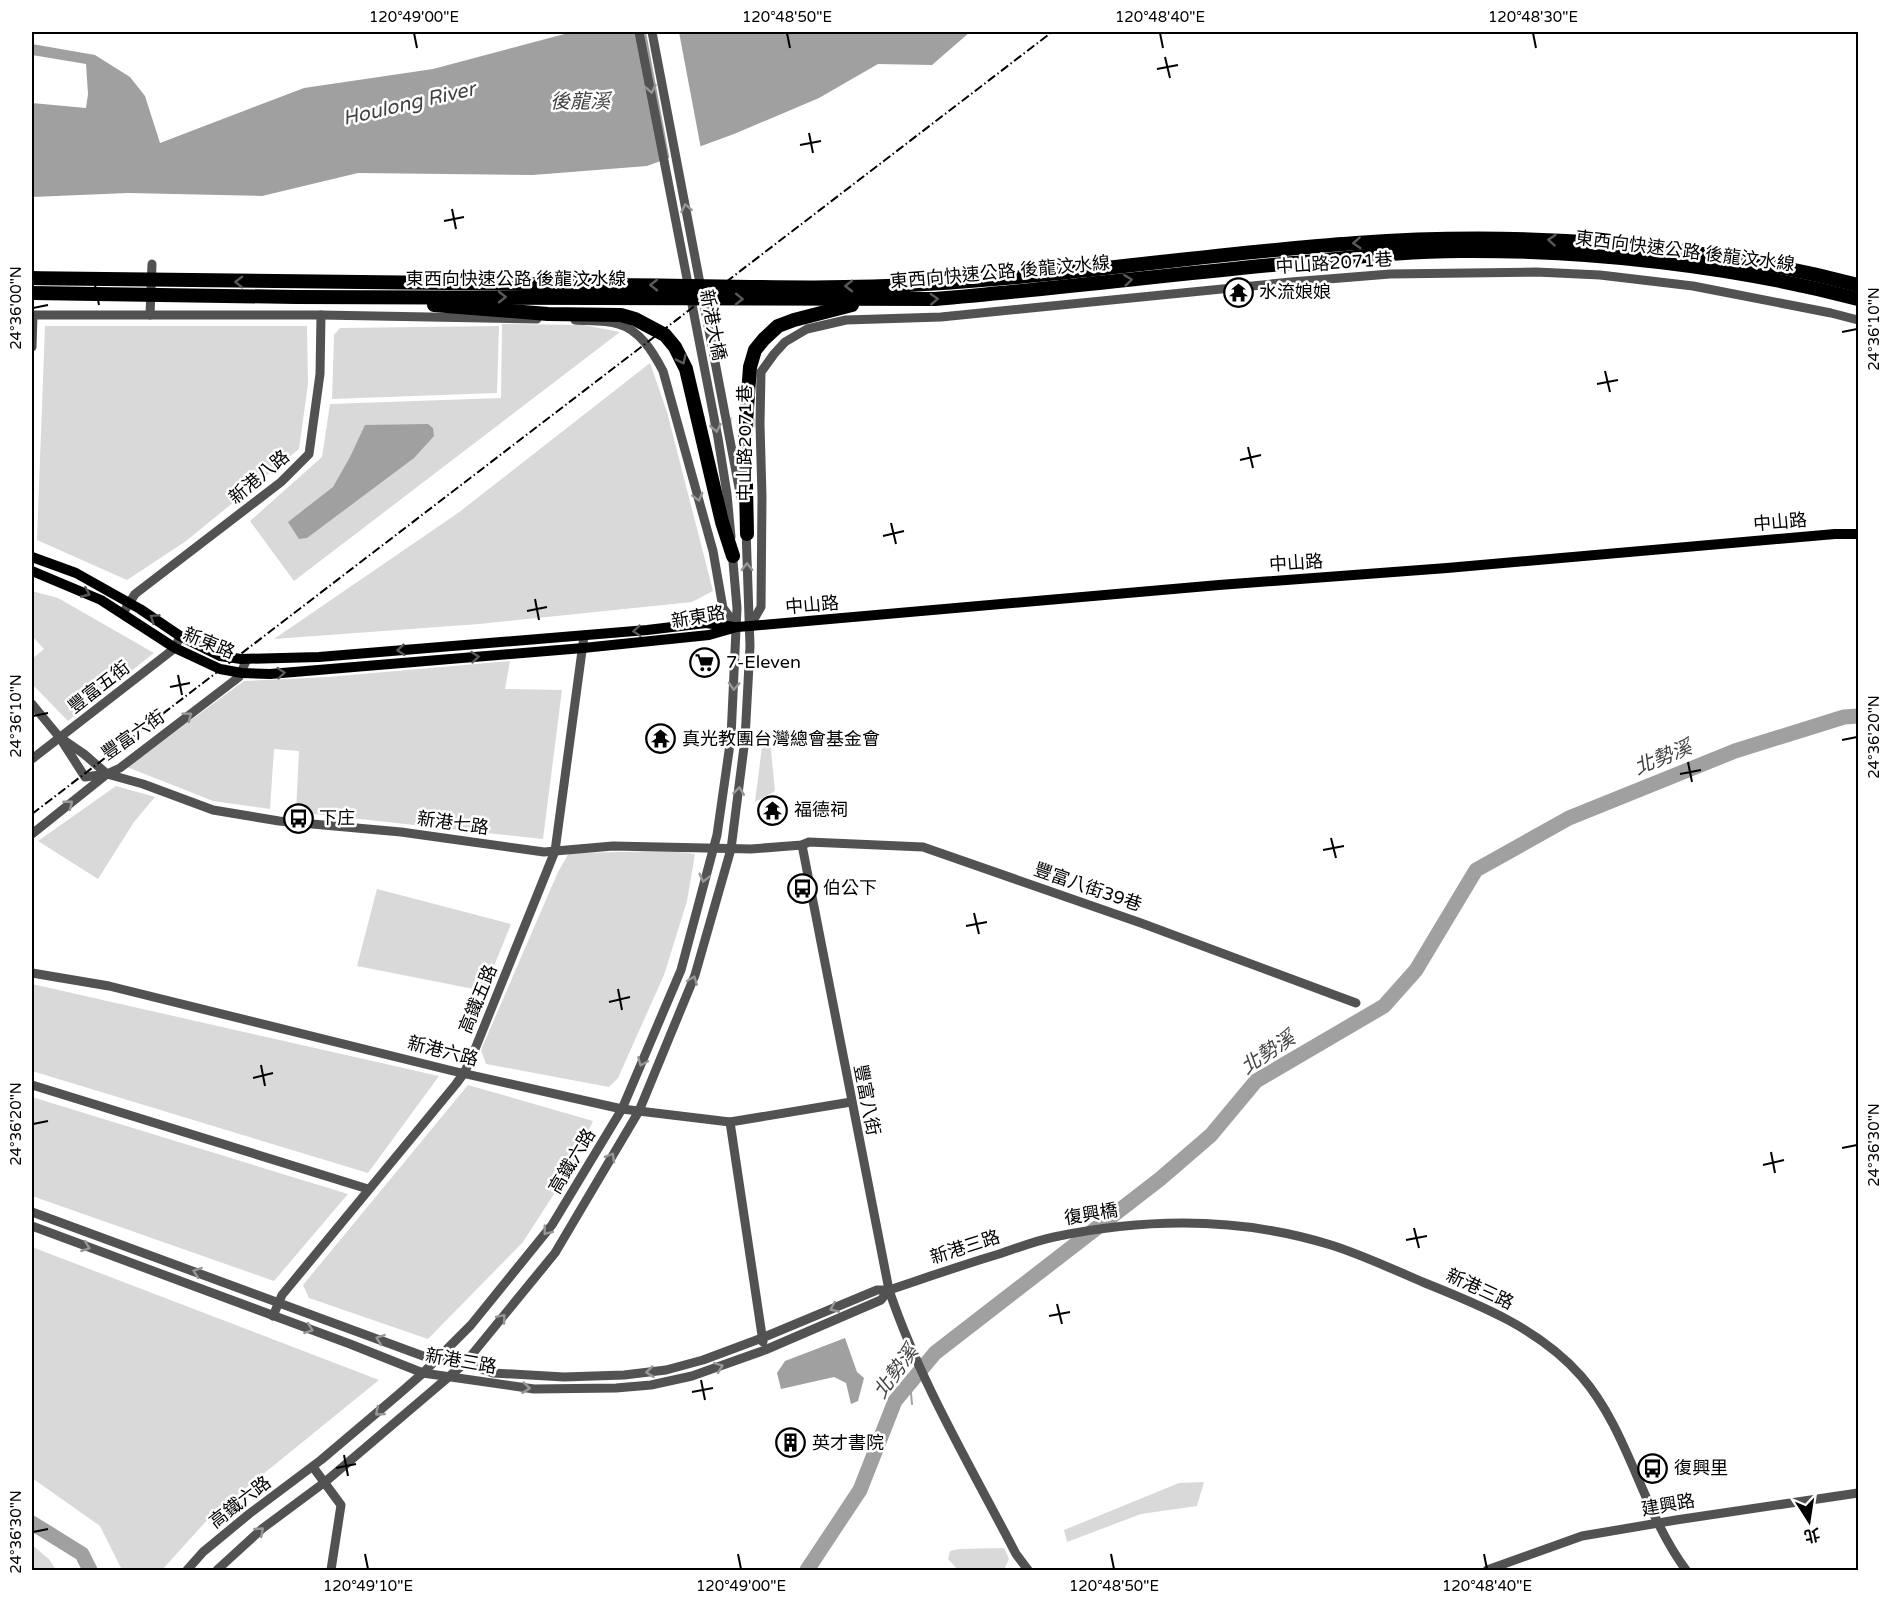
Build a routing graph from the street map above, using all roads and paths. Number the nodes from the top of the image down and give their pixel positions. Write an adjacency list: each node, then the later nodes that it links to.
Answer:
1 (639, 32): 19 (street, 新港大橋, one-way to 19)
2 (652, 32): 17 (street, 新港大橋, one-way to 2)
3 (152, 264): 11 (street)
4 (32, 278): 6 (highway, 東西向快速公路 後龍汶水線, one-way to 4)
5 (1858, 285): 6 (highway, 東西向快速公路 後龍汶水線, one-way to 6)
6 (297, 290): 7 (highway, 東西向快速公路 後龍汶水線); 8 (highway, 東西向快速公路 後龍汶水線)
7 (32, 293)
8 (328, 297): 10 (highway, 東西向快速公路 後龍汶水線, one-way to 10); 19 (highway, one-way to 19)
9 (1858, 299): 10 (highway, 東西向快速公路 後龍汶水線, one-way to 9)
10 (872, 300): 17 (highway)
11 (150, 315): 12 (street); 14 (street)
12 (321, 315): 15 (street); 22 (street, 新港八路)
13 (1858, 320): 24 (street, 中山路2071巷)
14 (32, 347)
15 (677, 420): 16 (street); 25 (street, one-way to 25)
16 (696, 420)
17 (747, 534): 24 (street, 新港大橋, one-way to 17)
18 (1858, 534): 24 (main road, 中山路)
19 (733, 556): 25 (street, 新港大橋)
20 (32, 557): 22 (main road, 新東路)
21 (32, 571): 23 (main road, 新東路, one-way to 23)
22 (129, 602): 23 (street, 新港八路); 26 (main road, 新東路, one-way to 22)
23 (123, 613): 28 (main road, 新東路)
24 (750, 626): 25 (main road, 中山路); 39 (street, 高鐵六路, one-way to 24)
25 (737, 627): 27 (main road, 新東路, one-way to 27); 29 (main road, 新東路); 38 (street, 高鐵六路, one-way to 38)
26 (180, 636): 28 (street, 豐富五街); 30 (main road, 新東路)
27 (584, 636): 29 (street, 高鐵五路); 30 (main road, 新東路, one-way to 30)
28 (175, 648): 31 (main road, 新東路); 33 (street, 豐富五街)
29 (583, 648): 31 (main road, 新東路, one-way to 29); 40 (street, 高鐵五路)
30 (247, 659): 31 (street)
31 (242, 673): 35 (street, 豐富六街, one-way to 31)
32 (32, 704): 33 (street, 新港七路)
33 (60, 738): 34 (street, 豐富五街); 35 (street, 新港七路); 35 (street, 新港七路)
34 (32, 759)
35 (106, 774): 36 (street, 豐富六街, one-way to 35); 40 (street, 新港七路)
36 (32, 834)
37 (802, 845): 39 (street, 新港七路); 42 (street, 豐富八街39巷); 45 (street, 豐富八街)
38 (713, 849): 39 (street, 新港七路); 40 (street, 新港七路); 46 (street, 高鐵六路, one-way to 46)
39 (731, 849): 47 (street, 高鐵六路, one-way to 39)
40 (555, 851): 43 (street, 高鐵五路)
41 (32, 973): 43 (street, 新港六路)
42 (1356, 1003)
43 (464, 1073): 46 (street, 新港六路); 49 (street, 高鐵五路)
44 (32, 1085): 49 (street)
45 (851, 1102): 48 (street, 新港六路); 54 (street, 豐富八街)
46 (622, 1109): 47 (street, 新港六路); 59 (street, 高鐵六路, one-way to 59)
47 (639, 1111): 48 (street, 新港六路); 60 (street, 高鐵六路, one-way to 47)
48 (730, 1122): 57 (street)
49 (368, 1189): 55 (street, 高鐵五路)
50 (32, 1212): 55 (street, 新港三路, one-way to 50)
51 (1134, 1224): 53 (street, 復興橋); 66 (street, 新港三路)
52 (32, 1226): 56 (street, 新港三路, one-way to 56)
53 (1053, 1237): 54 (street, 新港三路)
54 (889, 1290): 57 (street, 新港三路, one-way to 57); 58 (street, 新港三路); 70 (street, 豐富八街)
55 (279, 1302): 56 (street, 高鐵五路); 59 (street, 新港三路, one-way to 55)
56 (273, 1316): 61 (street, 新港三路, one-way to 61)
57 (762, 1338): 58 (street); 60 (street, 新港三路, one-way to 60)
58 (765, 1350): 62 (street, 新港三路, one-way to 58)
59 (434, 1360): 60 (street, 新港三路); 61 (street, 高鐵六路)
60 (465, 1363): 62 (street, 高鐵六路)
61 (423, 1373): 62 (street, 新港三路); 63 (street, 高鐵六路, one-way to 63)
62 (448, 1377): 64 (street, 高鐵六路)
63 (313, 1467): 64 (street); 67 (street, 高鐵六路)
64 (325, 1482): 68 (street, 高鐵六路, one-way to 64); 69 (street)
65 (1858, 1493): 66 (street, 建興路)
66 (1657, 1524): 71 (street, 建興路); 72 (street, 新港三路)
67 (187, 1570)
68 (217, 1570)
69 (331, 1570)
70 (1028, 1570)
71 (1487, 1570)
72 (1686, 1570)

